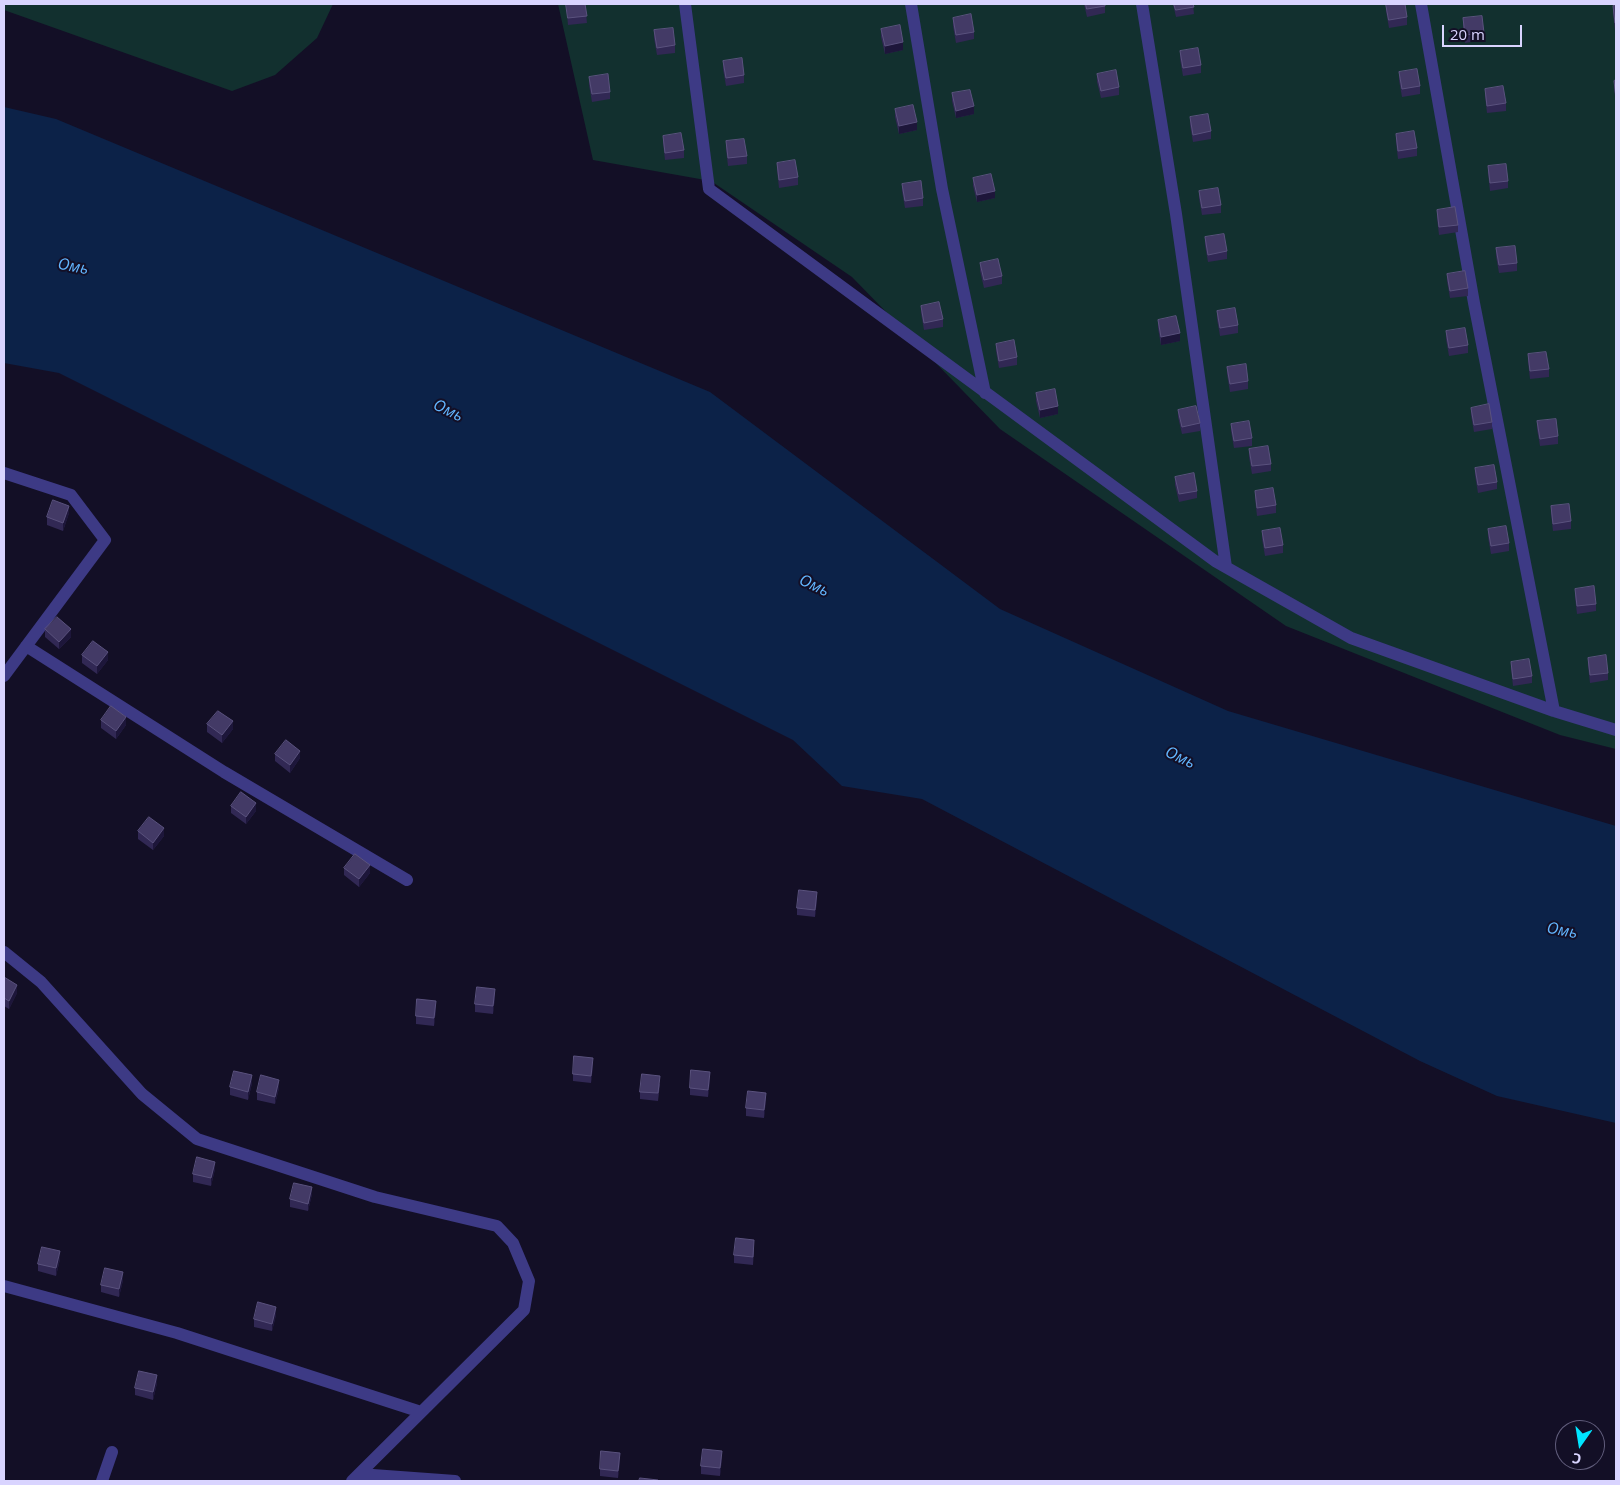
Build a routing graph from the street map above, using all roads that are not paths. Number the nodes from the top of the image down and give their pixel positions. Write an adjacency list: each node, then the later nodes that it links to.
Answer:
1 (685, 4): 5 (lane)
2 (911, 4): 5 (lane)
3 (1142, 4): 7 (lane)
4 (1421, 4): 10 (lane)
5 (985, 393): 7 (lane)
6 (4, 473): 8 (lane)
7 (1226, 567): 10 (lane)
8 (26, 646): 9 (lane); 12 (lane)
9 (4, 676)
10 (1554, 711): 11 (lane)
11 (1616, 730)
12 (407, 880)
13 (4, 952): 15 (lane)
14 (4, 1286): 15 (lane)
15 (421, 1412): 17 (lane)
16 (112, 1452): 18 (lane)
17 (356, 1478): 19 (lane)
18 (102, 1481)
19 (455, 1481)

